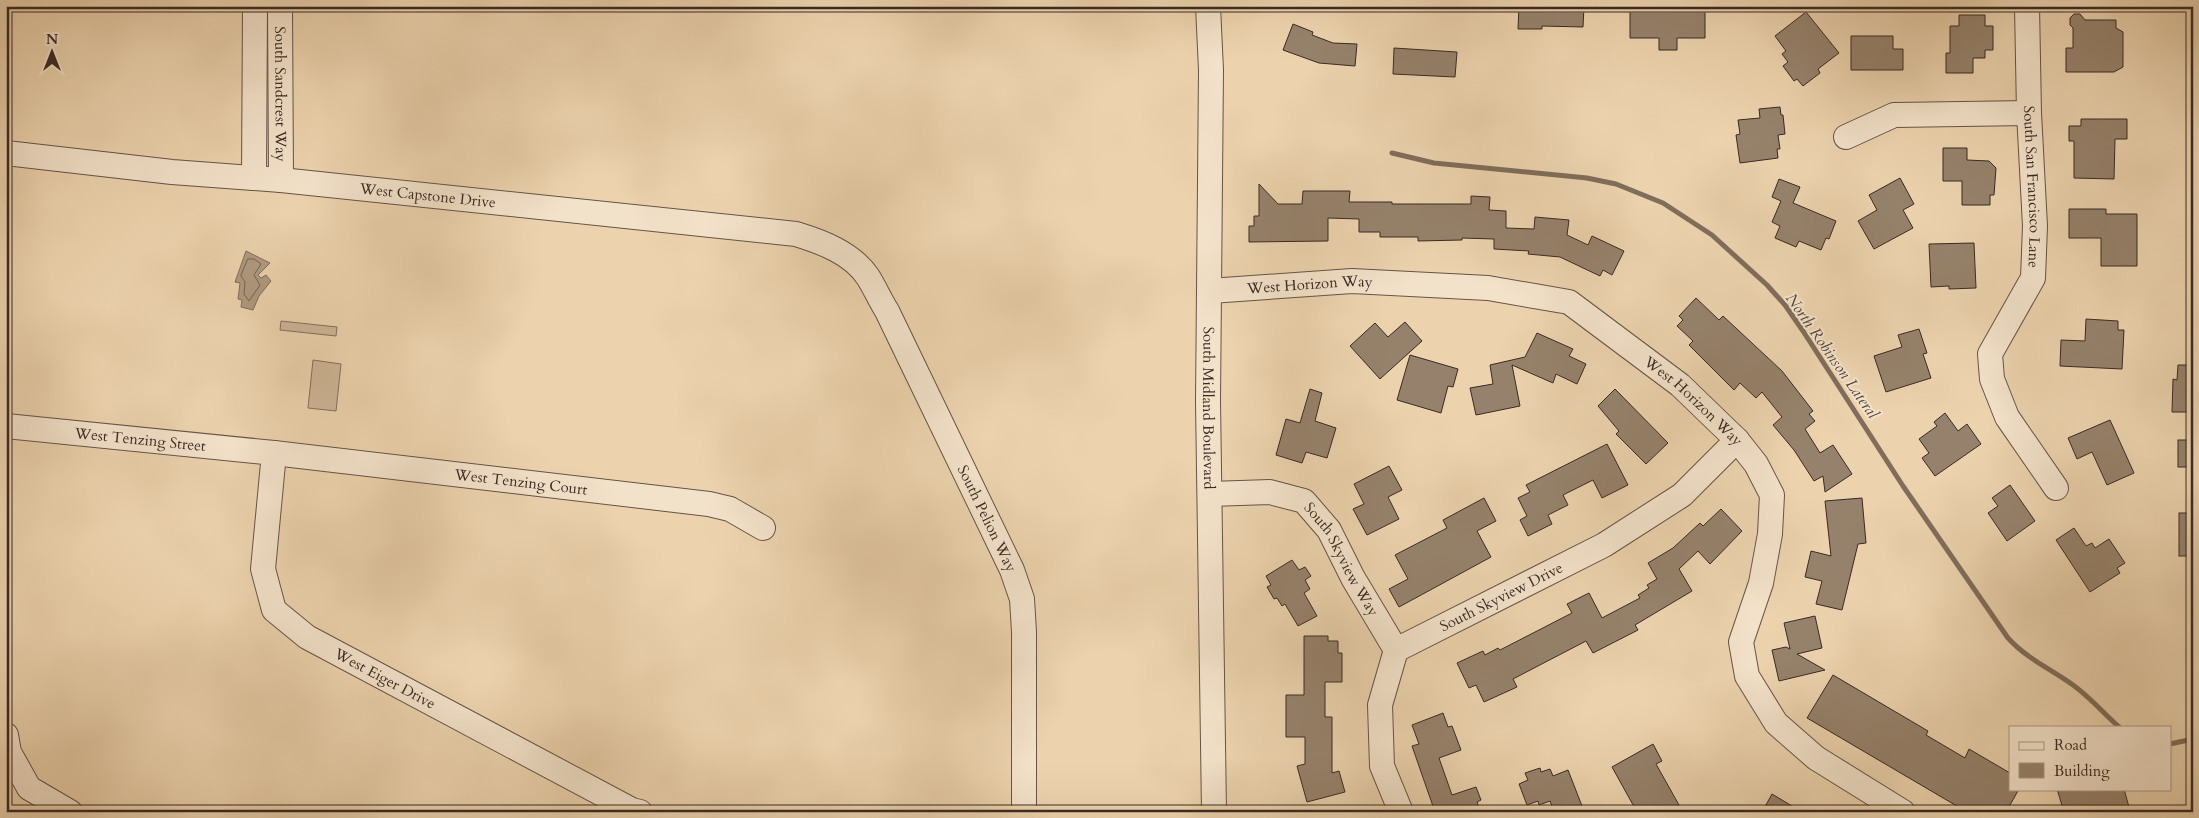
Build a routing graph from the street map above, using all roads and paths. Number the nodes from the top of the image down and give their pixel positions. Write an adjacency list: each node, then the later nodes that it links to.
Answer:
1 (255, 6): 8 (street, South Sandcrest Way)
2 (280, 6): 9 (street, South Sandcrest Way)
3 (1208, 6): 11 (street, South Midland Boulevard)
4 (2027, 6): 5 (street, South San Francisco Lane)
5 (2029, 113): 6 (street); 15 (street, South San Francisco Lane)
6 (1846, 137)
7 (6, 153): 8 (street, West Capstone Drive)
8 (254, 178): 9 (street, West Capstone Drive)
9 (281, 180): 10 (street, West Capstone Drive)
10 (845, 255): 22 (street, South Pelion Way)
11 (1210, 291): 13 (street, West Horizon Way); 16 (street, South Midland Boulevard)
12 (6, 426): 14 (street, West Tenzing Street)
13 (1736, 440): 18 (street, South Skyview Drive); 25 (street, West Horizon Way)
14 (274, 454): 17 (street, West Tenzing Court); 21 (street, West Eiger Drive)
15 (2056, 488)
16 (1210, 494): 18 (street, South Skyview Way); 23 (street, South Midland Boulevard)
17 (763, 528)
18 (1396, 650): 24 (street)
19 (6, 735): 20 (street)
20 (70, 812)
21 (640, 812)
22 (1024, 812)
23 (1214, 812)
24 (1401, 812)
25 (1903, 812)

